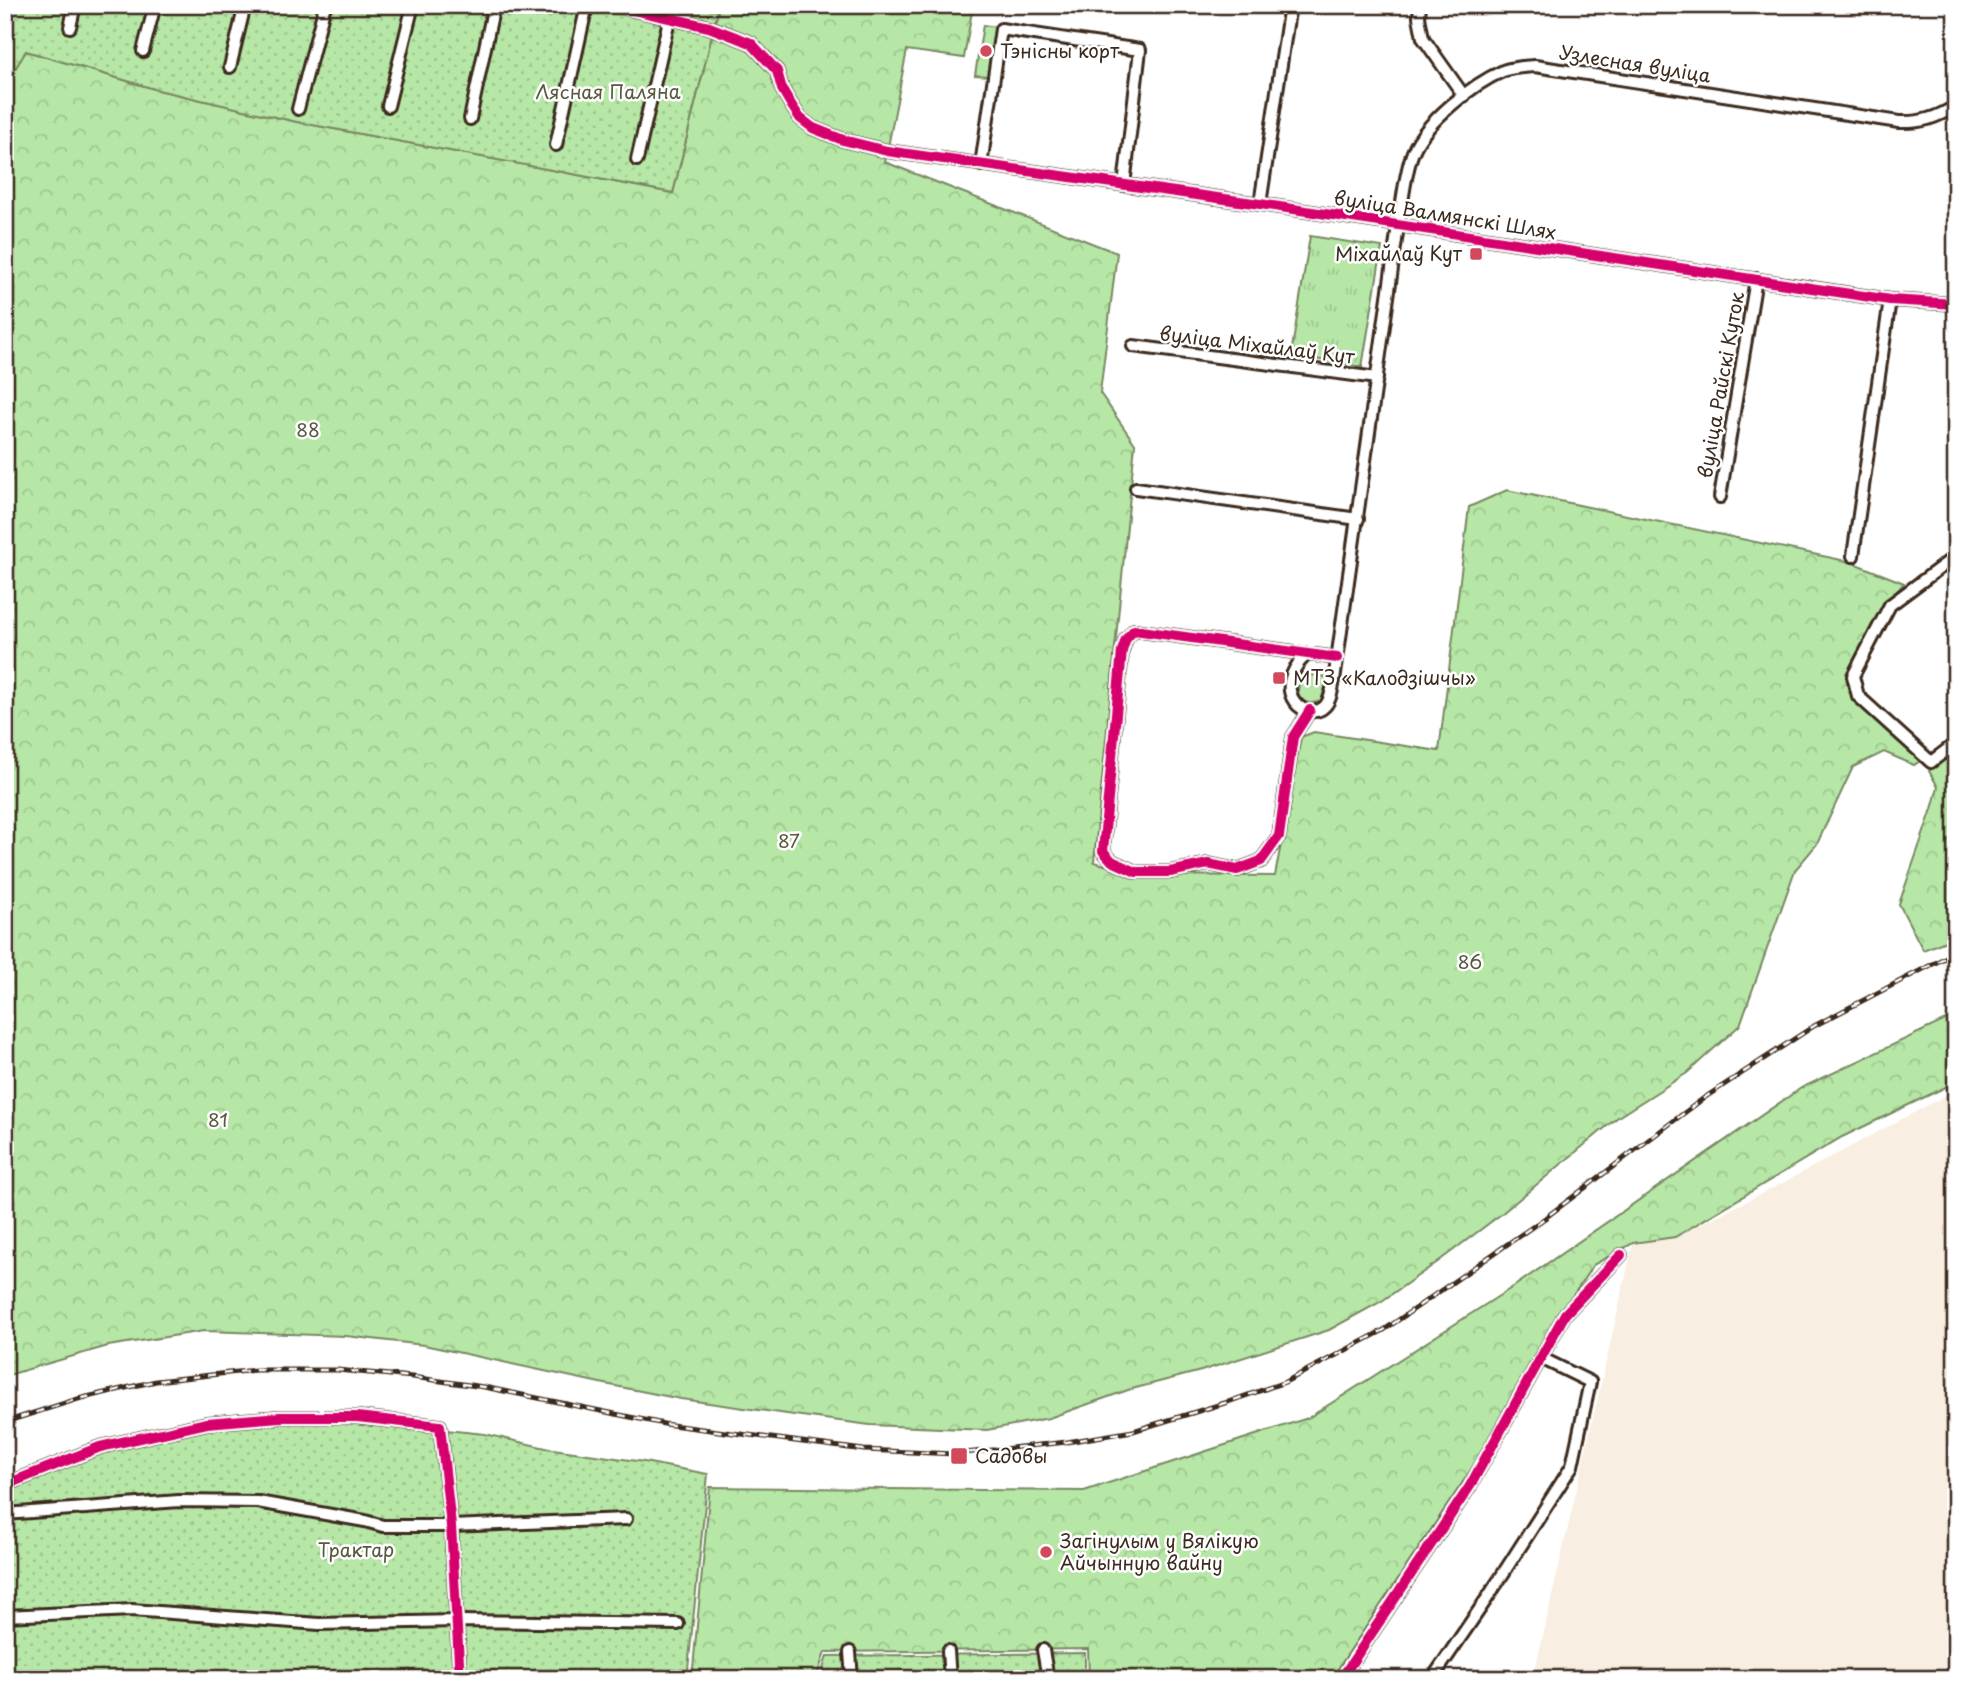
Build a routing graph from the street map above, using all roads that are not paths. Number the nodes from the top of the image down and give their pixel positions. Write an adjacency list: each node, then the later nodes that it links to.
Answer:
1 (75, 5): 12 (street)
2 (155, 5): 13 (street)
3 (245, 5): 14 (street)
4 (325, 5): 18 (street)
5 (413, 5): 16 (street)
6 (494, 5): 19 (street)
7 (587, 5): 20 (street)
8 (612, 5): 11 (street, вуліца Валмянскі Шлях)
9 (1290, 5): 24 (street)
10 (1420, 5): 15 (street)
11 (669, 19): 21 (street); 22 (street, вуліца Валмянскі Шлях)
12 (70, 27)
13 (143, 51)
14 (230, 67)
15 (1464, 96): 17 (street, Узлесная вуліца); 25 (street, Узлесная вуліца)
16 (388, 106)
17 (1956, 106)
18 (298, 110)
19 (470, 119)
20 (556, 145)
21 (637, 160)
22 (981, 165): 23 (street, вуліца Валмянскі Шлях); 23 (street)
23 (1124, 185): 24 (street, вуліца Валмянскі Шлях)
24 (1260, 204): 25 (street, вуліца Валмянскі Шлях)
25 (1398, 226): 26 (street, вуліца Валмянскі Шлях); 30 (street, вуліца Міхайлаў Кут)
26 (1756, 279): 27 (street, вуліца Валмянскі Шлях); 32 (street, вуліца Райскі Куток)
27 (1890, 300): 28 (street, вуліца Валмянскі Шлях); 34 (street)
28 (1956, 304)
29 (1133, 346): 30 (street, вуліца Міхайлаў Кут)
30 (1377, 378): 33 (street, вуліца Міхайлаў Кут)
31 (1136, 488): 33 (street)
32 (1720, 496)
33 (1358, 519): 37 (street, вуліца Міхайлаў Кут)
34 (1853, 556)
35 (1956, 556): 39 (street)
36 (1306, 655): 37 (street); 38 (street); 38 (street, вуліца Міхайлаў Кут)
37 (1337, 658): 38 (street, вуліца Міхайлаў Кут)
38 (1310, 710)
39 (1956, 743)
40 (1621, 1255): 41 (street)
41 (1541, 1358): 56 (street); 57 (street)
42 (5, 1485): 45 (street)
43 (5, 1514): 45 (street)
44 (626, 1520): 45 (street)
45 (451, 1527): 47 (street)
46 (5, 1616): 47 (street)
47 (456, 1621): 48 (street); 52 (street)
48 (678, 1624)
49 (1042, 1650): 55 (street)
50 (948, 1651): 54 (street)
51 (850, 1652): 53 (street)
52 (460, 1679)
53 (852, 1679)
54 (950, 1679)
55 (1048, 1679)
56 (1341, 1679)
57 (1432, 1679)

